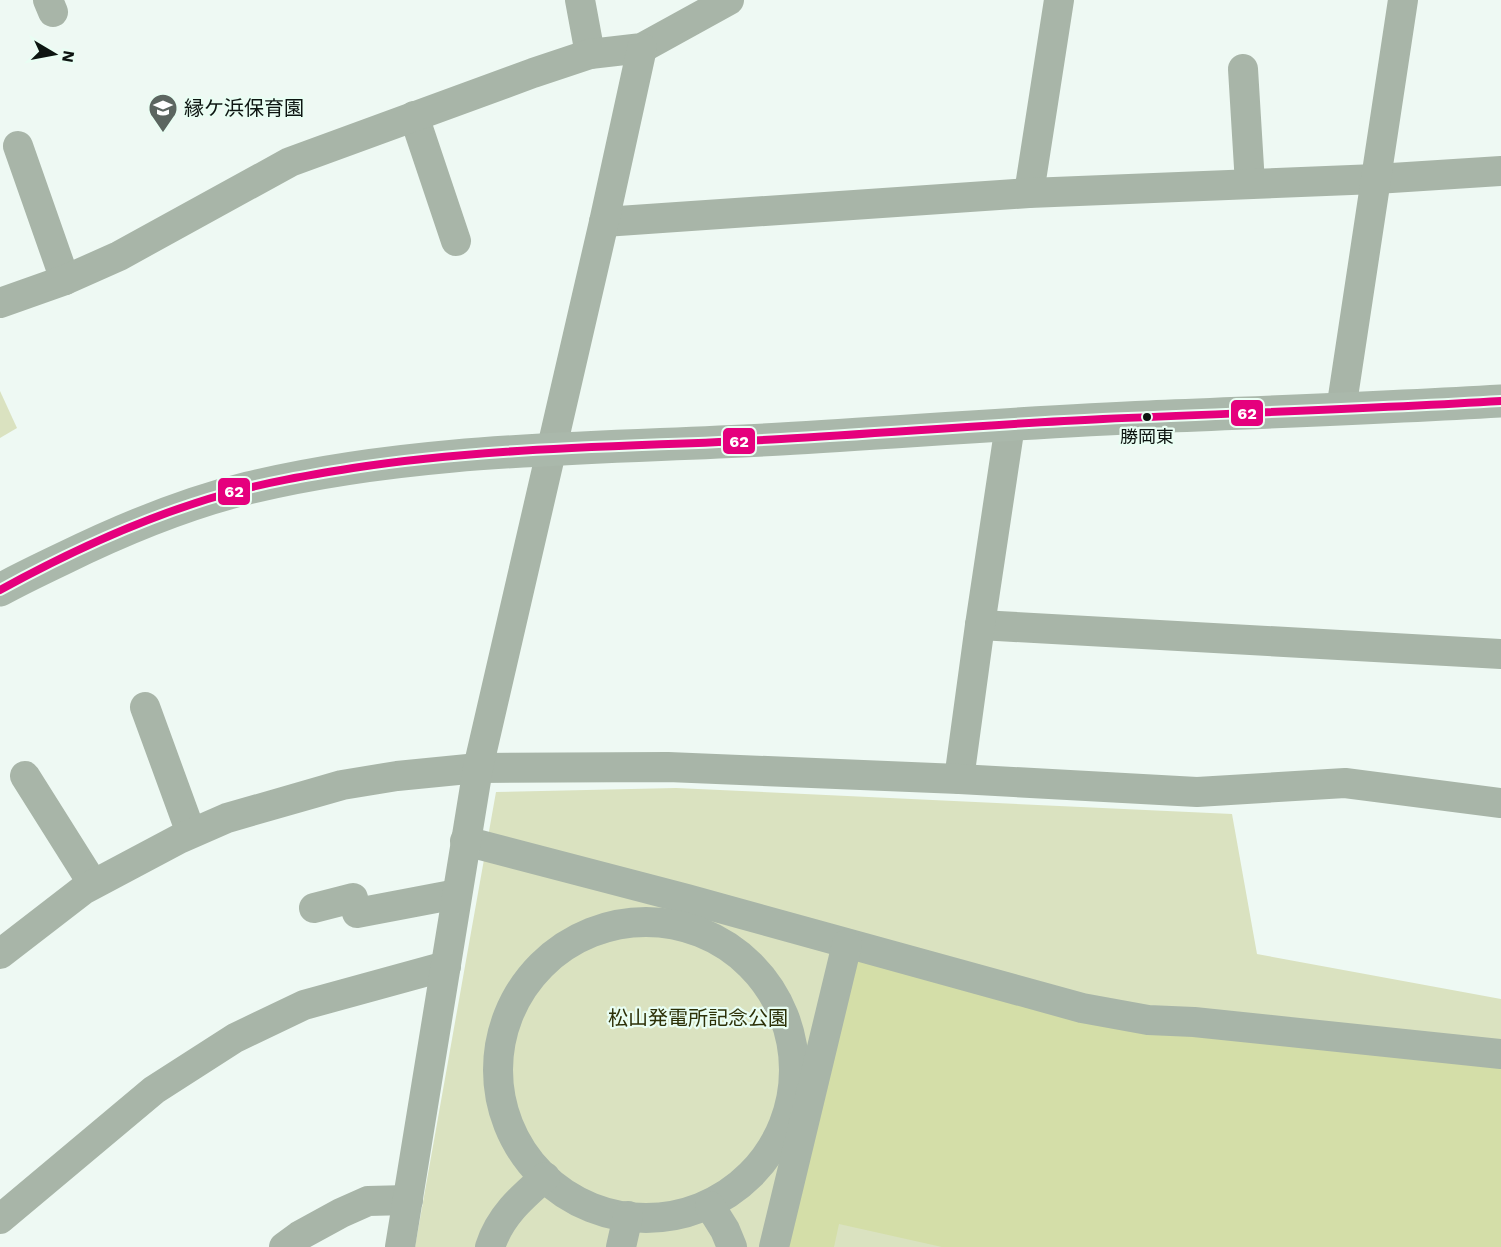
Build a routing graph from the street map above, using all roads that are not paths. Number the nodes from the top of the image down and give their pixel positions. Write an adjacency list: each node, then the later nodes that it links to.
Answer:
1 (580, 0): 6 (street)
2 (729, 0): 5 (street)
3 (1059, 0): 13 (street)
4 (1403, 0): 11 (street)
5 (642, 48): 6 (street); 14 (street)
6 (590, 54): 8 (street)
7 (1243, 69): 12 (street)
8 (414, 116): 15 (street); 16 (street)
9 (18, 146): 16 (street)
10 (1501, 171): 11 (street)
11 (1376, 179): 12 (street); 19 (street)
12 (1250, 184): 13 (street)
13 (1029, 193): 14 (street)
14 (604, 222): 21 (street)
15 (456, 241)
16 (65, 280): 17 (street)
17 (1, 298)
18 (1501, 401): 19 (main road)
19 (1341, 410): 20 (main road)
20 (1010, 424): 21 (main road); 23 (street)
21 (552, 450): 22 (main road); 26 (street)
22 (0, 590)
23 (980, 625): 24 (street); 28 (street)
24 (1501, 654)
25 (145, 707): 30 (street)
26 (478, 768): 28 (street); 30 (street); 31 (street)
27 (26, 776): 32 (street)
28 (959, 779): 29 (street)
29 (1501, 803)
30 (191, 833): 32 (street)
31 (465, 841): 33 (street); 35 (street)
32 (93, 884): 37 (street)
33 (457, 894): 34 (street); 38 (street)
34 (314, 908)
35 (684, 912): 36 (street); 40 (street); 42 (street)
36 (847, 944): 39 (street); 50 (street)
37 (0, 954)
38 (446, 966): 41 (street); 44 (street)
39 (1501, 1054)
40 (544, 1177): 43 (street); 47 (street)
41 (408, 1200): 45 (street); 46 (street)
42 (710, 1206): 43 (street); 49 (street)
43 (628, 1216): 48 (street)
44 (0, 1219)
45 (284, 1247)
46 (400, 1247)
47 (490, 1247)
48 (621, 1247)
49 (732, 1247)
50 (774, 1247)

